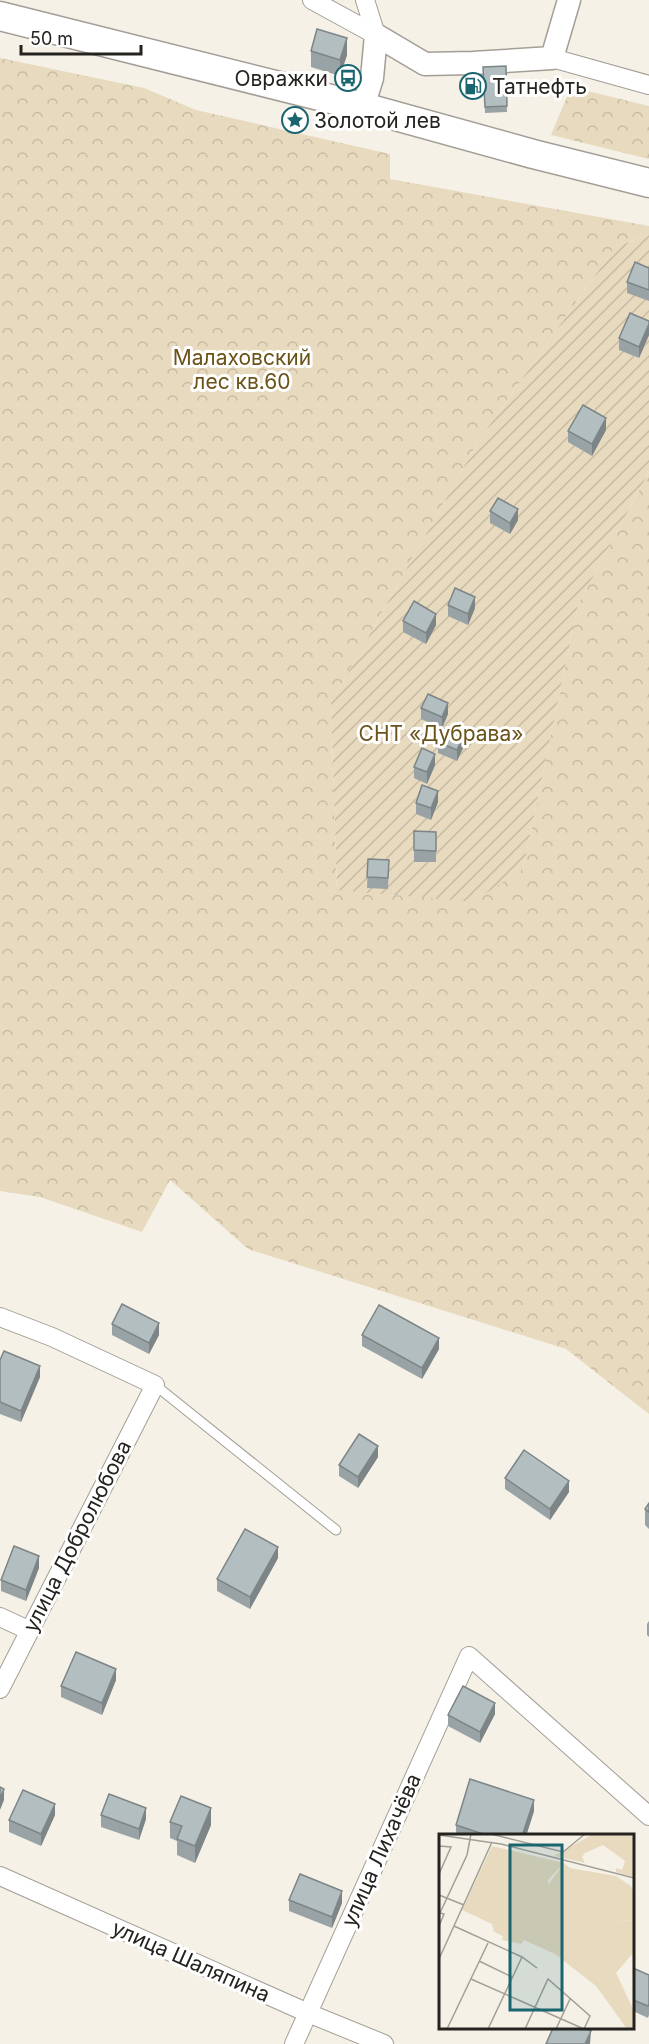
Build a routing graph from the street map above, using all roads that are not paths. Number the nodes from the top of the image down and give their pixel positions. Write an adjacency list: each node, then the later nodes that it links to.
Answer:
1 (312, 0): 5 (street)
2 (365, 0): 5 (street)
3 (569, 0): 6 (street)
4 (0, 16): 8 (main road)
5 (376, 35): 6 (street); 8 (street)
6 (552, 58): 7 (street)
7 (649, 84)
8 (363, 107): 9 (main road)
9 (649, 183)
10 (0, 1317): 11 (street)
11 (155, 1385): 12 (lane); 14 (street, улица Добролюбова)
12 (336, 1530)
13 (0, 1617): 14 (street)
14 (28, 1630): 15 (street, улица Добролюбова)
15 (0, 1689)
16 (649, 1816): 18 (street, улица Лихачёва)
17 (0, 1876): 18 (street, улица Шаляпина)
18 (308, 2013): 19 (street, улица Лихачёва); 20 (street, улица Шаляпина)
19 (294, 2044)
20 (384, 2044)

